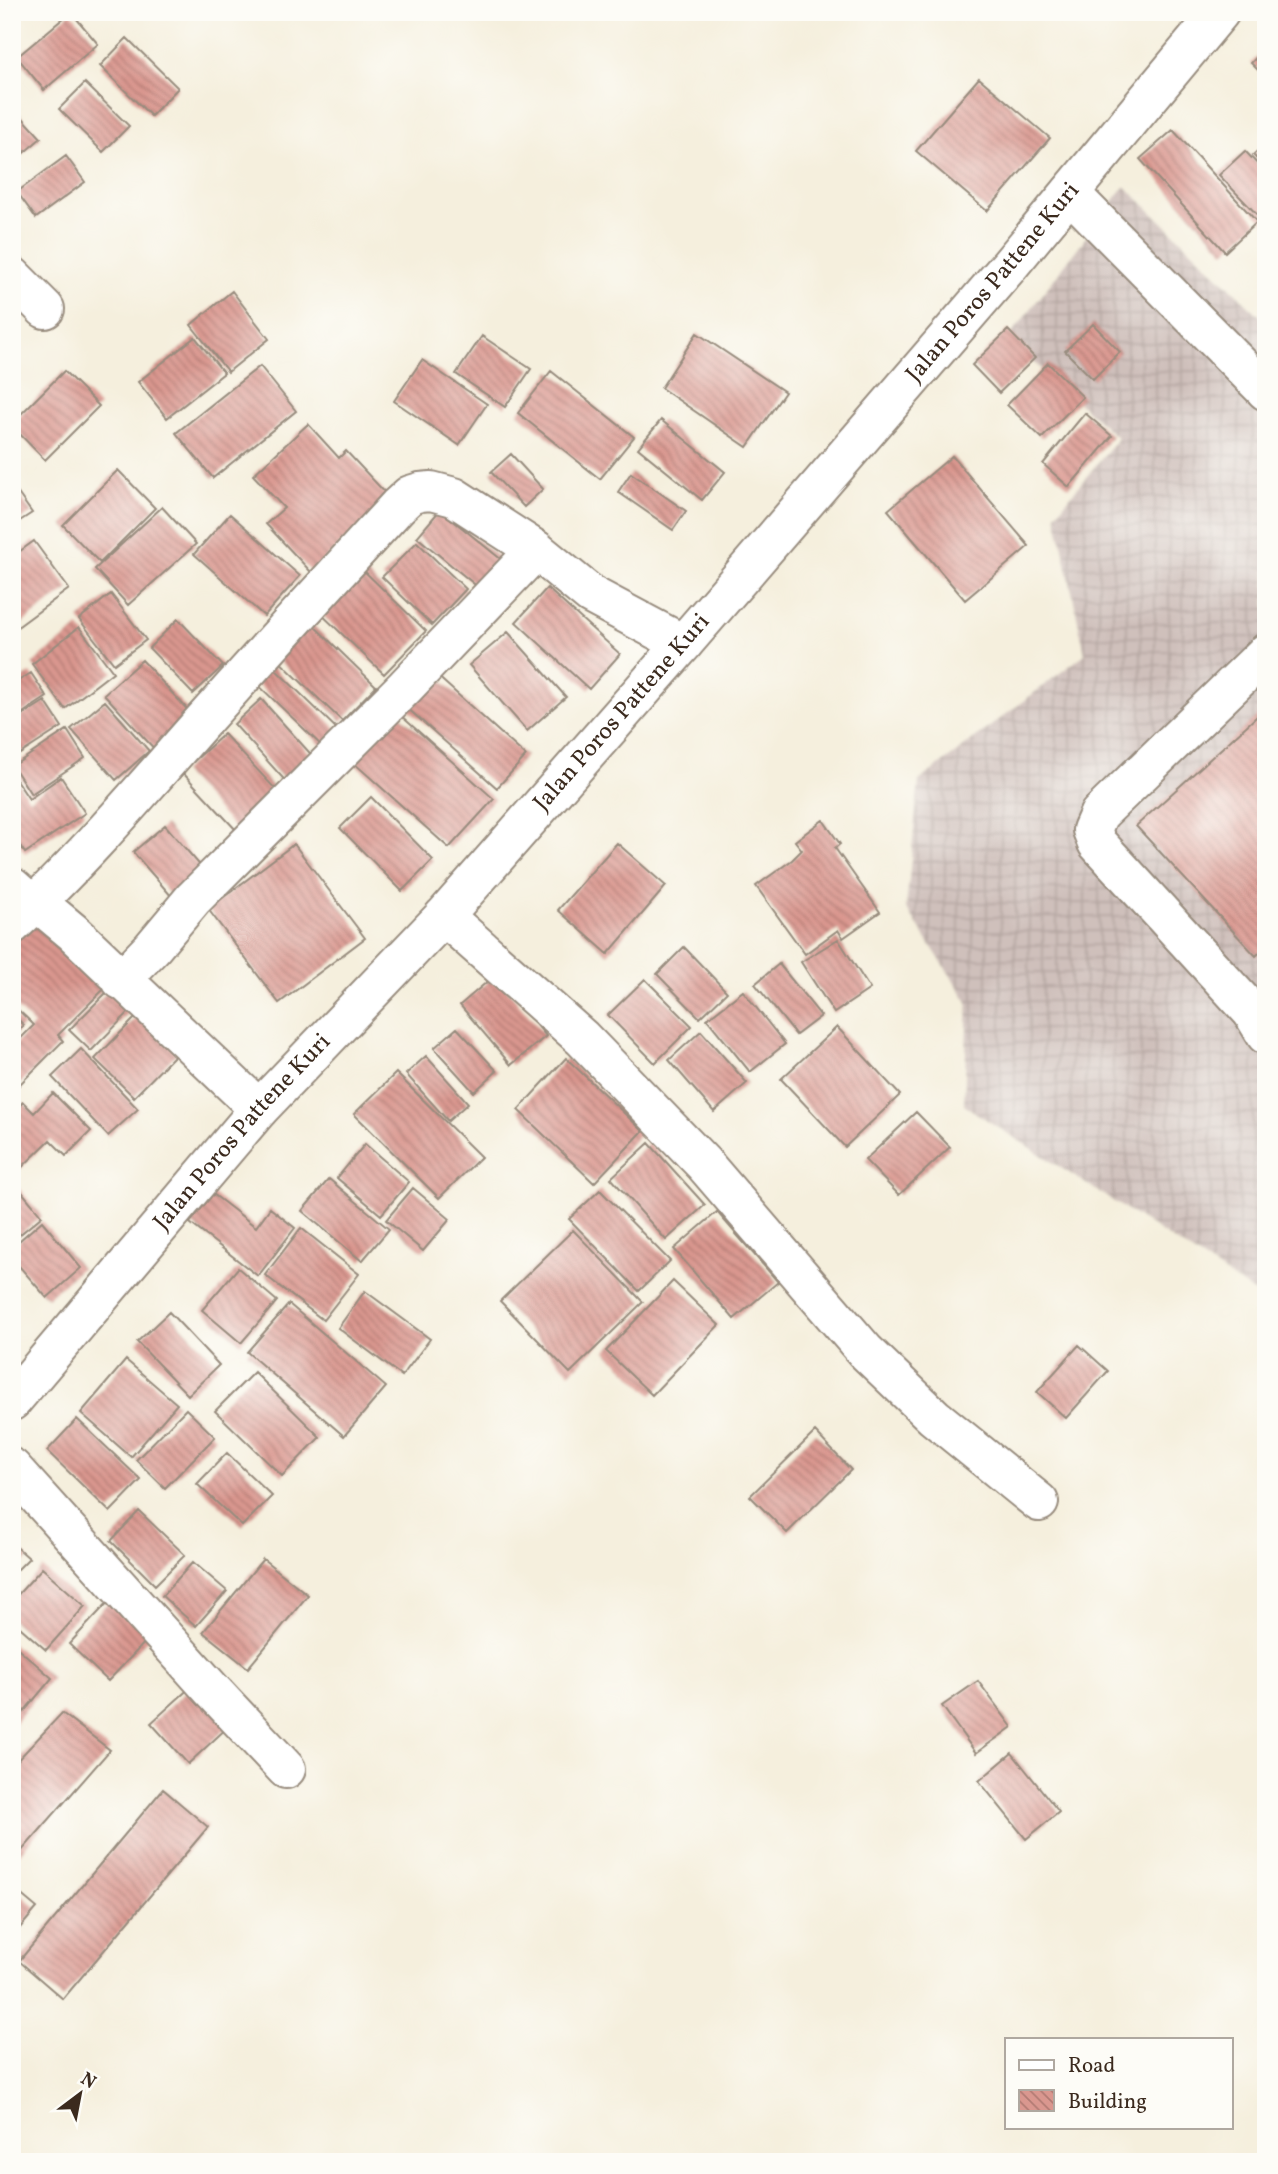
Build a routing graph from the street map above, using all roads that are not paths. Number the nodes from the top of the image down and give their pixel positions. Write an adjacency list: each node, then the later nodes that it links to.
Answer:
1 (1220, 12): 2 (street, Jalan Poros Pattene Kuri)
2 (1070, 193): 5 (street); 7 (street, Jalan Poros Pattene Kuri)
3 (12, 276): 4 (street)
4 (45, 309)
5 (1266, 391)
6 (536, 550): 7 (street); 9 (street); 11 (street)
7 (683, 644): 10 (street, Jalan Poros Pattene Kuri)
8 (1266, 653): 12 (street)
9 (21, 905): 11 (street)
10 (444, 916): 13 (street, Jalan Poros Pattene Kuri); 16 (street)
11 (121, 980): 13 (street)
12 (1266, 1035)
13 (259, 1109): 14 (street, Jalan Poros Pattene Kuri)
14 (12, 1401)
15 (12, 1468): 17 (street)
16 (1039, 1502)
17 (286, 1769)

